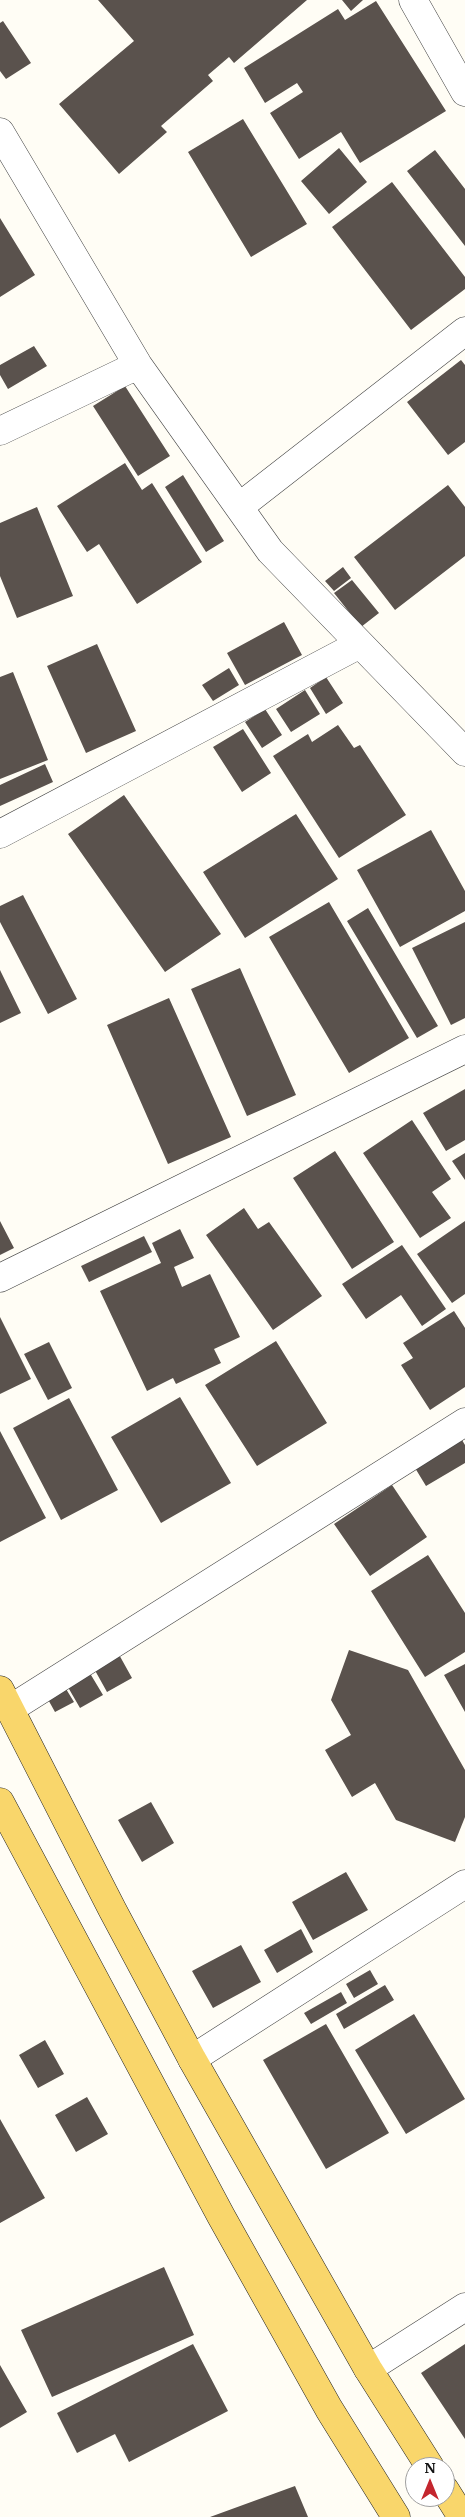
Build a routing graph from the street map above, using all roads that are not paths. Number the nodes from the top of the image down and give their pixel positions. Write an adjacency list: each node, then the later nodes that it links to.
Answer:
1 (413, 0): 2 (street)
2 (465, 92)
3 (0, 132): 5 (street)
4 (465, 331): 7 (street)
5 (138, 365): 6 (street); 7 (street)
6 (0, 431)
7 (239, 508): 8 (street)
8 (360, 644): 9 (street); 10 (street)
9 (465, 752)
10 (0, 834)
11 (465, 1049): 12 (street)
12 (0, 1278)
13 (465, 1422): 14 (street)
14 (5, 1699): 17 (main road)
15 (0, 1802): 22 (main road)
16 (465, 1884): 17 (street)
17 (192, 2059): 19 (main road)
18 (465, 2307): 19 (street)
19 (368, 2368): 20 (main road)
20 (424, 2457)
21 (455, 2506): 23 (main road)
22 (396, 2517)
23 (462, 2517)

